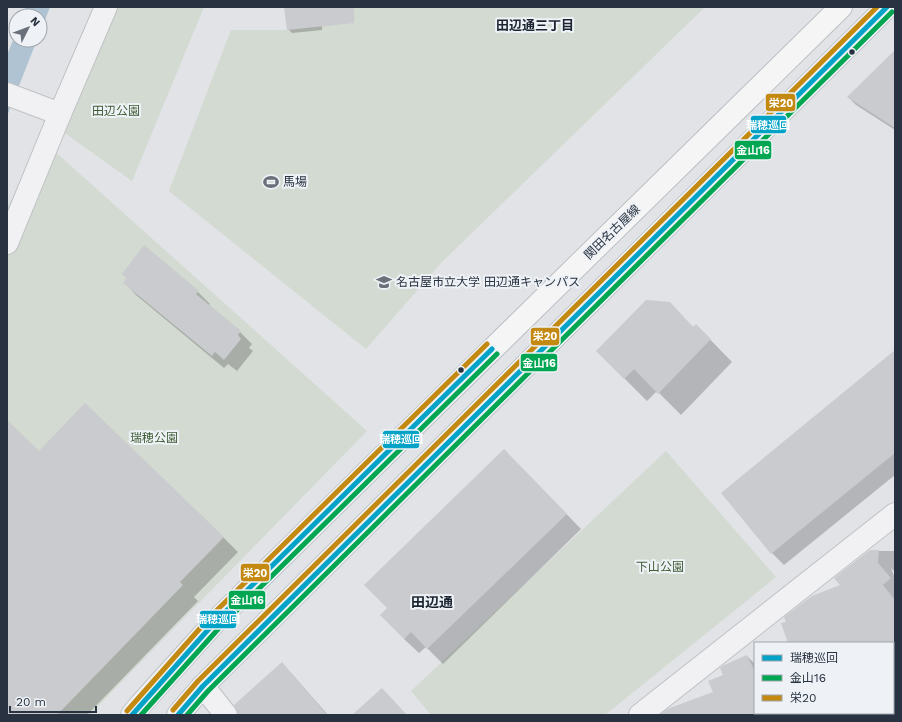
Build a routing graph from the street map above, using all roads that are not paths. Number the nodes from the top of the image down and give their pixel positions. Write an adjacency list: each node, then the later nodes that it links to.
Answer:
1 (106, 7): 5 (street)
2 (841, 7): 9 (main road, 関田名古屋線)
3 (887, 7): 8 (main road)
4 (7, 94): 5 (street)
5 (52, 111): 6 (street)
6 (7, 243)
7 (895, 514): 12 (street)
8 (203, 686): 10 (main road); 11 (street)
9 (132, 715)
10 (178, 715)
11 (226, 715)
12 (640, 715)

